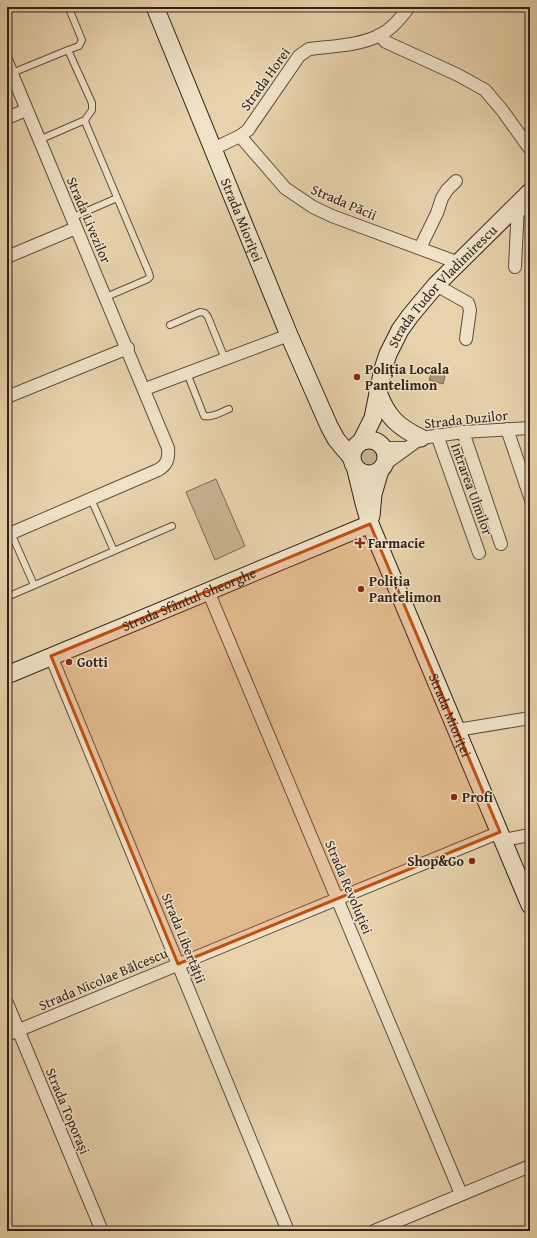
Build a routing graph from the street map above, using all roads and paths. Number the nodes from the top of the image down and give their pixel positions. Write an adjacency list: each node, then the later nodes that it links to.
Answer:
1 (154, 7): 13 (street, Strada Mioriței)
2 (409, 7): 4 (street, Strada Horei)
3 (70, 10): 5 (lane)
4 (379, 36): 10 (street, Strada Horei); 12 (street)
5 (68, 50): 6 (lane); 9 (lane)
6 (9, 67): 7 (street, Strada Livezilor)
7 (26, 110): 8 (street); 11 (street, Strada Livezilor)
8 (7, 118)
9 (85, 120): 11 (lane); 15 (lane)
10 (240, 136): 13 (street, Strada Horei); 18 (street, Strada Păcii)
11 (39, 140): 17 (street, Strada Livezilor)
12 (530, 149)
13 (213, 150): 25 (street, Strada Mioriței)
14 (456, 181): 18 (street)
15 (117, 198): 17 (lane); 23 (lane)
16 (526, 202): 20 (street, Strada Tudor Vladimirescu); 21 (street)
17 (74, 223): 19 (street); 23 (street, Strada Livezilor)
18 (420, 248): 20 (street, Strada Păcii)
19 (7, 257)
20 (459, 263): 22 (street, Strada Tudor Vladimirescu)
21 (515, 267)
22 (436, 285): 26 (street); 31 (street, Strada Tudor Vladimirescu)
23 (106, 298): 27 (street, Strada Livezilor)
24 (170, 325): 28 (lane)
25 (289, 335): 28 (street); 41 (street, Strada Mioriței)
26 (466, 339)
27 (128, 348): 30 (street, Strada Livezilor); 32 (street)
28 (225, 359): 29 (street)
29 (187, 373): 30 (street); 33 (lane)
30 (145, 389): 44 (street, Strada Livezilor)
31 (378, 392): 34 (street, Strada Tudor Vladimirescu); 38 (street)
32 (7, 397)
33 (229, 409)
34 (373, 418): 39 (street, Strada Tudor Vladimirescu); 41 (street, Strada Tudor Vladimirescu)
35 (530, 428): 36 (street, Strada Duzilor)
36 (507, 429): 37 (street, Strada Duzilor); 43 (street)
37 (463, 432): 38 (street, Strada Duzilor); 48 (street)
38 (429, 436): 40 (street, Strada Duzilor); 50 (street, Intrarea Ulmilor)
39 (380, 446): 40 (street); 41 (street); 42 (street)
40 (407, 448): 42 (street, Strada Duzilor)
41 (356, 453): 42 (street); 45 (street, Strada Mioriței)
42 (382, 468): 45 (street, Strada Mioriței)
43 (530, 496)
44 (91, 499): 47 (street, Strada Livezilor); 49 (lane)
45 (370, 524): 52 (street, Strada Sfântul Gheorghe); 57 (street, Strada Mioriței)
46 (172, 526): 49 (lane)
47 (9, 534): 51 (lane)
48 (501, 544)
49 (114, 551): 51 (lane)
50 (479, 553)
51 (34, 585): 53 (lane)
52 (208, 591): 54 (street, Strada Sfântul Gheorghe); 60 (street, Strada Revoluției)
53 (7, 597)
54 (51, 656): 55 (street, Strada Sfântul Gheorghe); 62 (street, Strada Libertății)
55 (7, 675)
56 (530, 718): 57 (street)
57 (457, 730): 59 (street, Strada Mioriței)
58 (530, 834): 59 (street, Strada Nicolae Bălcescu)
59 (502, 836): 60 (street, Strada Nicolae Bălcescu); 61 (street, Strada Mioriței)
60 (338, 898): 62 (street, Strada Nicolae Bălcescu); 66 (street, Strada Revoluției)
61 (530, 905)
62 (178, 964): 64 (street, Strada Nicolae Bălcescu); 68 (street, Strada Libertății)
63 (7, 1002): 64 (street, Strada Toporași)
64 (13, 1033): 67 (street, Strada Toporași)
65 (530, 1166): 66 (street)
66 (461, 1194): 69 (street)
67 (102, 1231)
68 (288, 1231)
69 (374, 1231)

